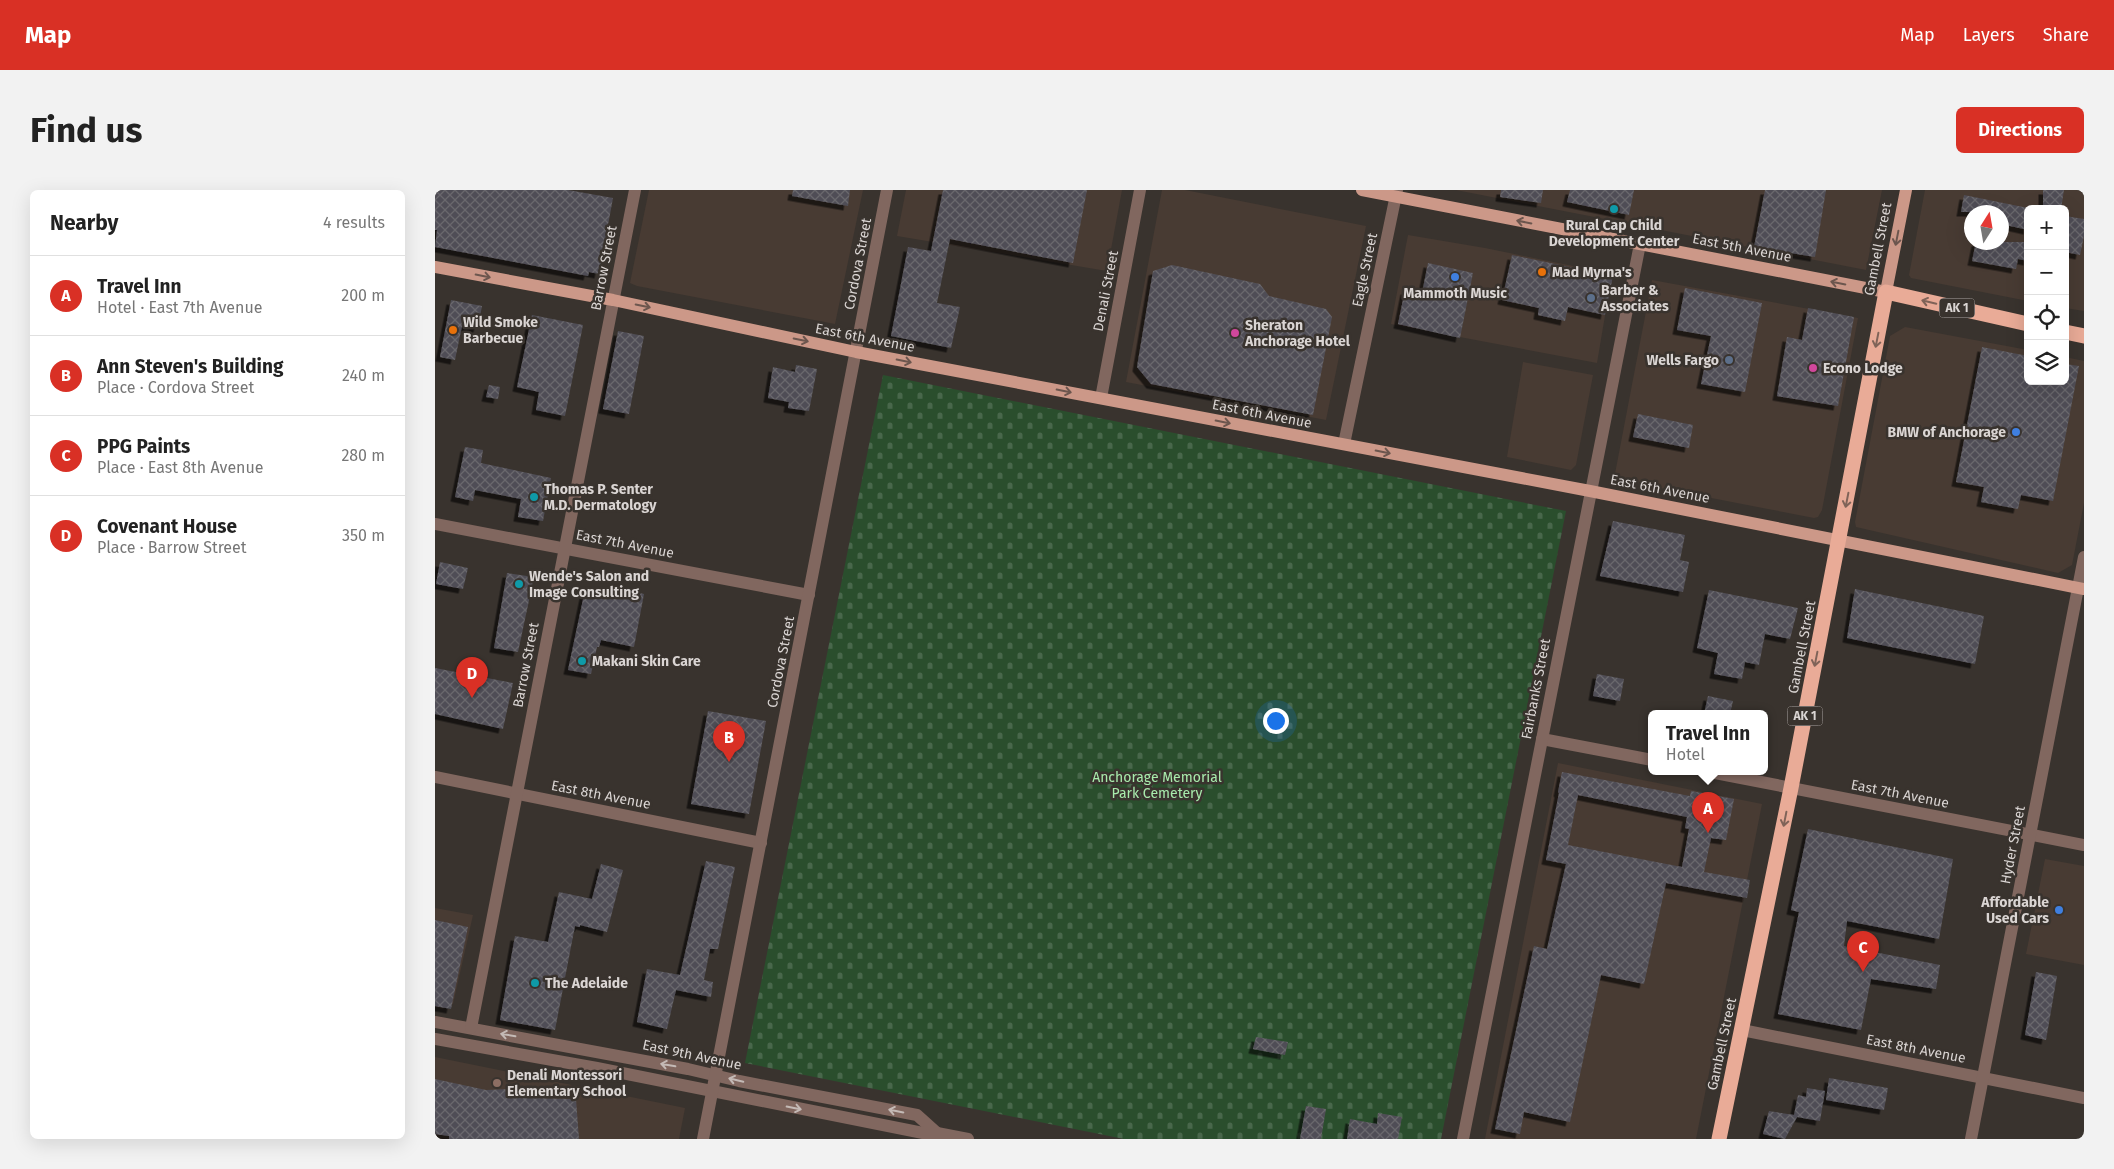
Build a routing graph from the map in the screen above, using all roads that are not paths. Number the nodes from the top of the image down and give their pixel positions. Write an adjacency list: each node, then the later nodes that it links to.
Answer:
1 (635, 190): 10 (street, Barrow Street)
2 (887, 190): 14 (street, Cordova Street)
3 (1141, 190): 15 (street, Denali Street)
4 (1361, 190): 6 (main road, East 5th Avenue)
5 (1906, 190): 9 (main road, Gambell Street, one-way to 9)
6 (1396, 193): 7 (main road, East 5th Avenue, one-way to 6); 16 (street, Eagle Street)
7 (1640, 244): 9 (main road, East 5th Avenue, one-way to 7); 17 (street, Fairbanks Street)
8 (435, 267): 10 (main road, East 6th Avenue, one-way to 10)
9 (1886, 292): 11 (highway, East 5th Avenue / AK 1, one-way to 9); 19 (highway, Gambell Street / AK 1, one-way to 19)
10 (613, 300): 14 (main road, East 6th Avenue, one-way to 14); 20 (street, Barrow Street)
11 (2024, 323)
12 (2069, 333): 13 (highway)
13 (2084, 336)
14 (856, 352): 15 (main road, East 6th Avenue, one-way to 15); 23 (street, Cordova Street)
15 (1101, 398): 16 (main road, East 6th Avenue, one-way to 16)
16 (1344, 444): 17 (main road, East 6th Avenue, one-way to 17)
17 (1590, 490): 19 (main road, East 6th Avenue); 24 (street, Fairbanks Street)
18 (435, 524): 20 (street, East 7th Avenue)
19 (1839, 539): 22 (main road, East 6th Avenue); 28 (highway, Gambell Street / AK 1, one-way to 28)
20 (565, 548): 23 (street, East 7th Avenue); 29 (street, Barrow Street)
21 (2084, 557): 22 (street, Hyder Street)
22 (2081, 588): 30 (street, Hyder Street)
23 (809, 595): 31 (street, Cordova Street)
24 (1542, 739): 25 (street); 44 (street, Fairbanks Street)
25 (1648, 759)
26 (1725, 775): 28 (street, East 7th Avenue)
27 (435, 777): 29 (street, East 8th Avenue)
28 (1791, 788): 30 (street, East 7th Avenue); 35 (highway, Gambell Street / AK 1, one-way to 35)
29 (517, 794): 31 (street, East 8th Avenue); 34 (street, Barrow Street)
30 (2030, 834): 32 (street, East 7th Avenue); 38 (street, Hyder Street)
31 (761, 843): 37 (street, Cordova Street)
32 (2084, 845)
33 (435, 1022): 34 (street, East 9th Avenue)
34 (471, 1028): 37 (street, East 9th Avenue, one-way to 34)
35 (1742, 1030): 38 (street, East 8th Avenue); 45 (highway, Gambell Street / AK 1)
36 (435, 1038): 39 (street)
37 (715, 1075): 39 (street, Cordova Street); 41 (street, East 9th Avenue, one-way to 37)
38 (1983, 1078): 40 (street, East 8th Avenue); 46 (street, Hyder Street)
39 (712, 1092): 41 (street, one-way to 41); 43 (street, Cordova Street)
40 (2084, 1098)
41 (937, 1133): 42 (street)
42 (961, 1138)
43 (703, 1139)
44 (1463, 1139)
45 (1719, 1139)
46 (1971, 1139)

